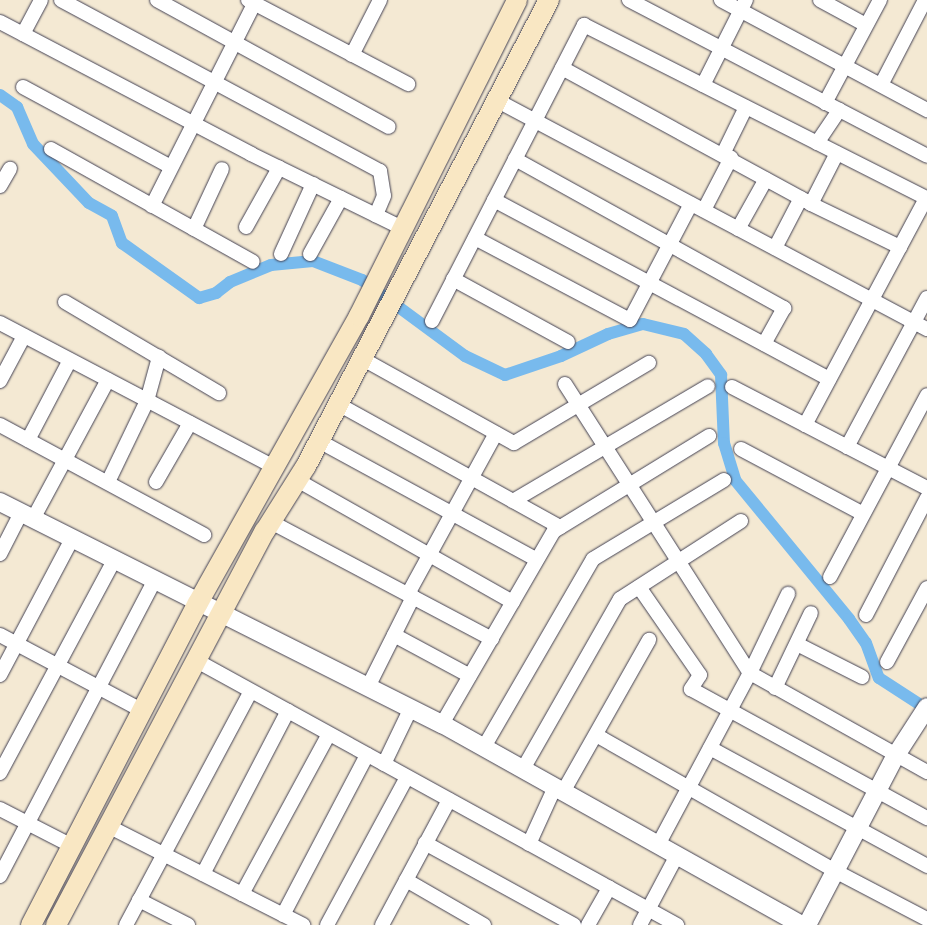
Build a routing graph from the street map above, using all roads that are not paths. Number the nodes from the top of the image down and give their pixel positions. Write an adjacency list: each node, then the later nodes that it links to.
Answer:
1 (41, 0): 16 (street)
2 (61, 0): 22 (street)
3 (156, 0): 17 (street)
4 (380, 0): 19 (street)
5 (517, 0): 56 (main road)
6 (549, 0): 27 (main road)
7 (629, 0): 18 (street)
8 (721, 0): 13 (street)
9 (820, 0): 15 (street)
10 (880, 0): 15 (street)
11 (925, 0): 25 (street)
12 (253, 1): 17 (street); 19 (street)
13 (743, 5): 18 (street); 20 (street)
14 (0, 22): 16 (street)
15 (866, 25): 20 (street)
16 (23, 34): 33 (street)
17 (234, 42): 22 (street); 34 (street)
18 (721, 48): 24 (street); 28 (street)
19 (352, 55): 23 (street)
20 (844, 66): 25 (street); 28 (street)
21 (562, 68): 24 (street); 32 (street); 38 (street)
22 (214, 81): 33 (street); 54 (street)
23 (408, 84)
24 (703, 85): 29 (street)
25 (881, 86): 30 (street)
26 (23, 87): 41 (street)
27 (496, 100): 32 (street); 79 (main road)
28 (825, 103): 31 (street)
29 (746, 107): 35 (street); 38 (street)
30 (926, 107)
31 (839, 110): 35 (street); 39 (street)
32 (535, 120): 40 (street); 53 (street)
33 (192, 124): 41 (street); 42 (street)
34 (389, 127)
35 (818, 143): 37 (street)
36 (51, 149): 52 (street)
37 (837, 153): 49 (street); 51 (street)
38 (727, 156): 45 (street); 53 (street)
39 (927, 156)
40 (515, 159): 50 (street); 60 (street)
41 (171, 167): 52 (street)
42 (278, 168): 46 (street); 55 (street)
43 (10, 169): 47 (street)
44 (222, 169): 57 (street)
45 (766, 179): 51 (street); 58 (street)
46 (312, 184): 48 (street); 63 (street)
47 (0, 186)
48 (341, 198): 54 (street); 64 (street)
49 (927, 198): 61 (street)
50 (494, 200): 59 (street); 67 (street)
51 (806, 201): 61 (street); 62 (street)
52 (152, 206): 57 (street)
53 (698, 207): 58 (street); 60 (street)
54 (376, 215): 56 (street)
55 (246, 227)
56 (402, 228): 104 (main road)
57 (194, 229): 65 (street)
58 (738, 229): 62 (street)
59 (475, 238): 66 (street); 67 (street)
60 (670, 245): 67 (street); 77 (street)
61 (900, 247): 69 (street)
62 (775, 248): 69 (street)
63 (281, 254)
64 (310, 254)
65 (253, 262)
66 (453, 279): 71 (street); 76 (street)
67 (649, 283): 77 (street)
68 (927, 298): 72 (street)
69 (872, 300): 72 (street); 82 (street)
70 (65, 302): 78 (street)
71 (432, 321)
72 (914, 322): 74 (street); 101 (street)
73 (0, 323): 75 (street)
74 (927, 329)
75 (24, 336): 80 (street); 84 (street)
76 (568, 342)
77 (764, 344): 82 (street)
78 (159, 357): 88 (street); 90 (street)
79 (361, 358): 91 (main road); 96 (street)
80 (70, 360): 83 (street); 98 (street)
81 (649, 364): 92 (street)
82 (829, 379): 95 (street)
83 (108, 380): 90 (street); 103 (street)
84 (0, 381)
85 (566, 384): 92 (street)
86 (708, 386): 100 (street)
87 (732, 387): 95 (street)
88 (219, 393)
89 (927, 395): 105 (street)
90 (147, 401): 93 (street); 109 (street)
91 (338, 404): 99 (main road); 106 (street)
92 (579, 405): 96 (street); 100 (street)
93 (190, 423): 104 (street); 110 (street)
94 (0, 425): 98 (street)
95 (805, 425): 101 (street)
96 (496, 433): 106 (street)
97 (709, 436): 111 (street)
98 (28, 440): 103 (street)
99 (318, 441): 107 (main road); 116 (street)
100 (604, 446): 111 (street); 114 (street)
101 (847, 447): 105 (street)
102 (741, 450): 117 (street)
103 (65, 459): 109 (street); 118 (street)
104 (274, 467): 137 (main road)
105 (887, 467): 112 (street); 117 (street)
106 (471, 478): 114 (street); 116 (street)
107 (297, 480): 120 (main road); 126 (street)
108 (724, 480): 121 (street)
109 (108, 482): 123 (street)
110 (156, 482)
111 (628, 483): 121 (street); 122 (street)
112 (927, 488)
113 (927, 498): 139 (street)
114 (513, 501): 122 (street)
115 (0, 502): 118 (street)
116 (452, 514): 126 (street); 128 (street)
117 (863, 514): 130 (street)
118 (27, 516): 124 (street); 125 (street)
119 (742, 521): 129 (street)
120 (271, 522): 135 (street); 140 (main road)
121 (654, 523): 129 (street); 166 (street)
122 (560, 527): 128 (street)
123 (204, 535)
124 (72, 539): 127 (street); 145 (street)
125 (0, 554)
126 (429, 555): 135 (street); 136 (street)
127 (114, 560): 131 (street); 149 (street)
128 (537, 560): 136 (street)
129 (678, 561): 132 (street); 150 (street)
130 (830, 577)
131 (154, 581): 137 (street); 154 (street)
132 (639, 587): 161 (street); 171 (street)
133 (927, 588): 148 (street)
134 (788, 594): 150 (street)
135 (410, 596): 142 (street); 143 (street)
136 (513, 602): 143 (street)
137 (198, 603): 140 (street); 159 (main road)
138 (811, 613): 146 (street)
139 (866, 615)
140 (223, 616): 147 (main road); 155 (street)
141 (0, 635): 145 (street)
142 (394, 635): 152 (street); 155 (street)
143 (492, 639): 152 (street)
144 (649, 640): 165 (street)
145 (16, 644): 149 (street); 151 (street)
146 (796, 644): 153 (street); 156 (street)
147 (197, 661): 157 (street); 182 (main road)
148 (887, 662)
149 (57, 665): 154 (street); 173 (street)
150 (750, 673): 156 (street); 161 (street)
151 (0, 675)
152 (470, 676): 163 (street)
153 (862, 677)
154 (98, 687): 159 (street); 181 (street)
155 (368, 687): 158 (street)
156 (775, 688): 169 (street)
157 (251, 691): 160 (street); 188 (street)
158 (411, 708): 163 (street); 170 (street)
159 (144, 711): 187 (main road)
160 (288, 711): 164 (street); 192 (street)
161 (729, 712): 167 (street); 177 (street)
162 (924, 712): 169 (street)
163 (442, 724): 166 (street)
164 (330, 734): 168 (street); 196 (street)
165 (596, 735): 175 (street); 176 (street)
166 (484, 747): 171 (street)
167 (710, 748): 175 (street); 183 (street)
168 (367, 755): 170 (street); 199 (street)
169 (896, 755): 172 (street); 177 (street)
170 (384, 764): 174 (street)
171 (524, 770): 176 (street)
172 (927, 772)
173 (0, 773)
174 (407, 777): 178 (street); 207 (street)
175 (688, 788): 186 (street); 191 (street)
176 (559, 790): 185 (street); 186 (street)
177 (877, 792): 180 (street); 183 (street)
178 (449, 800): 184 (street); 185 (street)
179 (0, 810): 181 (street)
180 (927, 818)
181 (27, 823): 187 (street); 193 (street)
182 (108, 826): 188 (street); 203 (main road)
183 (857, 830): 190 (street); 191 (street)
184 (426, 844): 194 (street); 209 (street)
185 (529, 844): 195 (street)
186 (658, 845): 189 (street)
187 (72, 846): 202 (main road)
188 (164, 854): 192 (street); 197 (street)
189 (677, 855): 198 (street); 213 (street)
190 (927, 866)
191 (835, 871): 200 (street); 214 (street)
192 (202, 874): 196 (street)
193 (0, 876)
194 (406, 880): 201 (street); 208 (street)
195 (609, 888): 198 (street); 210 (street)
196 (242, 894): 199 (street)
197 (139, 900): 204 (street); 205 (street)
198 (648, 910): 211 (street); 212 (street)
199 (283, 915): 206 (street)
200 (927, 918)
201 (388, 923)
202 (31, 925)
203 (56, 925)
204 (126, 925)
205 (188, 925)
206 (303, 925)
207 (327, 925)
208 (484, 925)
209 (574, 925)
210 (588, 925)
211 (640, 925)
212 (677, 925)
213 (801, 925)
214 (807, 925)

